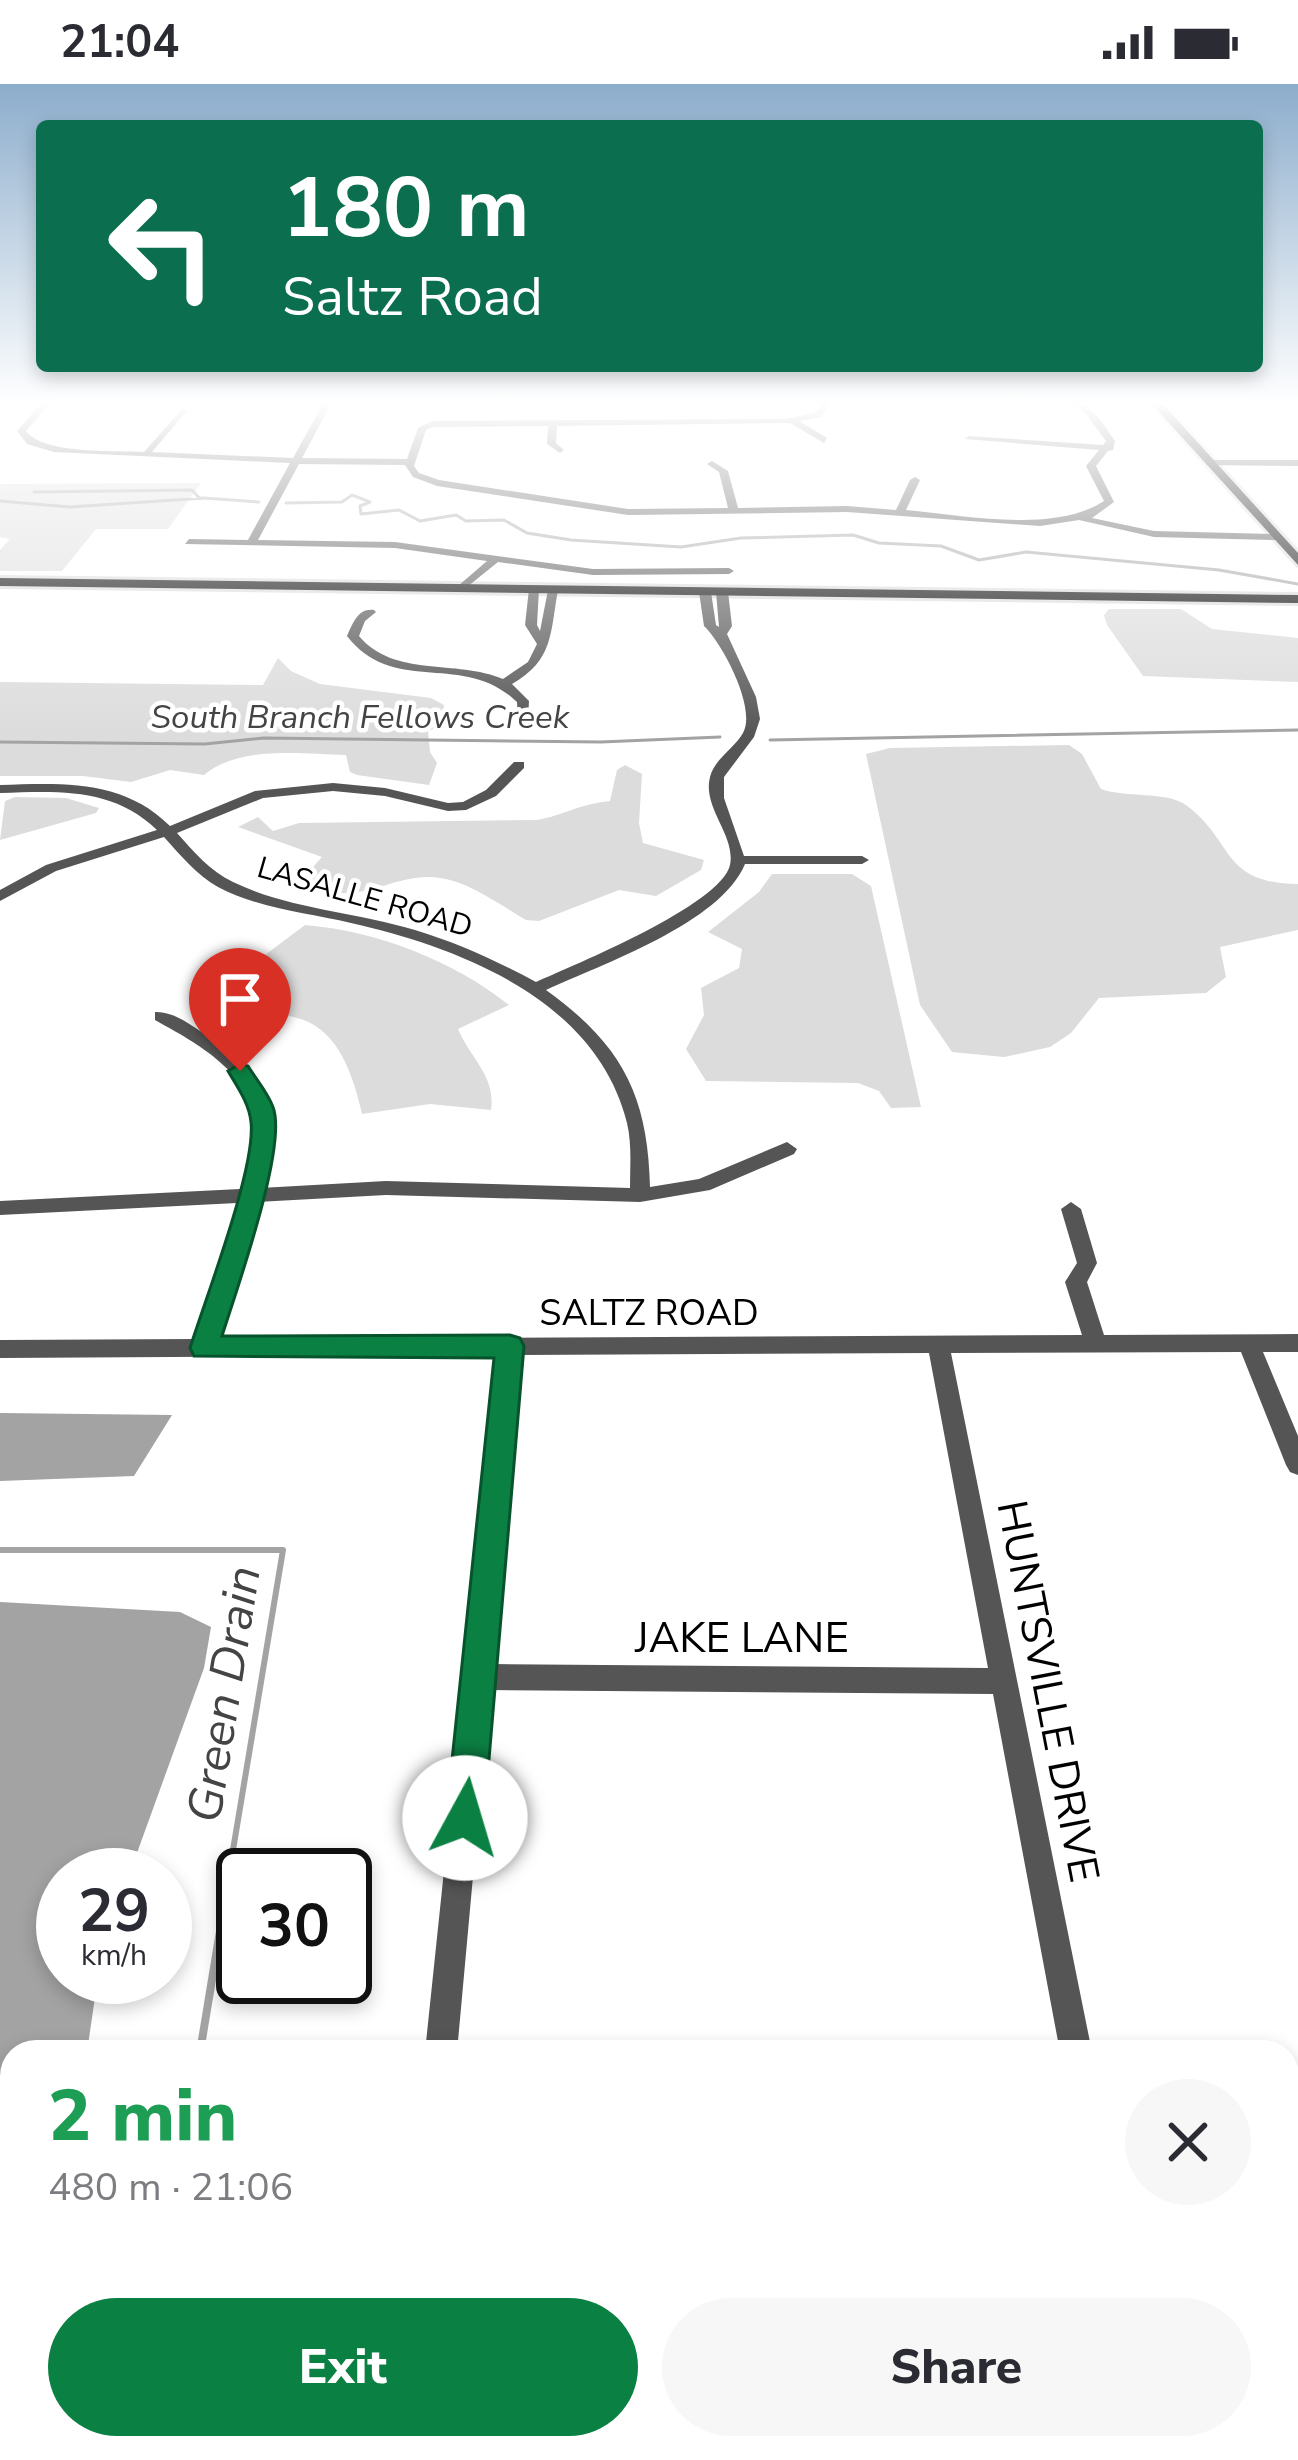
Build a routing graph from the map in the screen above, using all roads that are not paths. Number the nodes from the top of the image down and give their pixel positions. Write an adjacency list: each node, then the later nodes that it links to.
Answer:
1 (267, 513): 8 (street)
2 (910, 513): 5 (street)
3 (1090, 513): 5 (street)
4 (1254, 513): 6 (main road)
5 (1082, 518): 6 (street)
6 (1278, 540): 11 (main road)
7 (189, 542): 8 (street)
8 (251, 543): 9 (street)
9 (480, 556): 10 (street); 14 (street)
10 (495, 559): 12 (street); 14 (street)
11 (1298, 561)
12 (729, 571)
13 (0, 581): 14 (main road)
14 (462, 588): 15 (main road)
15 (534, 590): 16 (main road); 20 (street)
16 (553, 590): 17 (main road); 21 (street)
17 (714, 592): 18 (main road); 28 (street)
18 (1298, 598)
19 (370, 613): 23 (street)
20 (530, 620): 21 (street); 22 (street)
21 (547, 620): 22 (street)
22 (543, 644): 23 (street)
23 (506, 682): 24 (street)
24 (523, 716)
25 (519, 765): 27 (street)
26 (0, 789): 27 (street, LASALLE ROAD)
27 (166, 830): 30 (street); 31 (street, LASALLE ROAD)
28 (737, 860): 29 (street); 31 (street)
29 (862, 860)
30 (0, 896)
31 (537, 988): 35 (street, LASALLE ROAD)
32 (161, 1016): 34 (street)
33 (787, 1150): 35 (street)
34 (248, 1195): 35 (street); 36 (street); 43 (street)
35 (640, 1196)
36 (0, 1208)
37 (1071, 1209): 40 (street)
38 (1248, 1342): 39 (street, SALTZ ROAD); 40 (street, SALTZ ROAD); 45 (street)
39 (1298, 1342)
40 (1096, 1345): 42 (street, SALTZ ROAD)
41 (510, 1346): 42 (street, SALTZ ROAD); 43 (street, SALTZ ROAD); 46 (street)
42 (939, 1346): 47 (street, HUNTSVILLE DRIVE)
43 (205, 1348): 44 (street, SALTZ ROAD)
44 (0, 1349)
45 (1298, 1465)
46 (479, 1677): 47 (street, JAKE LANE); 48 (street)
47 (1005, 1681): 49 (street, HUNTSVILLE DRIVE)
48 (442, 2040)
49 (1074, 2040)

